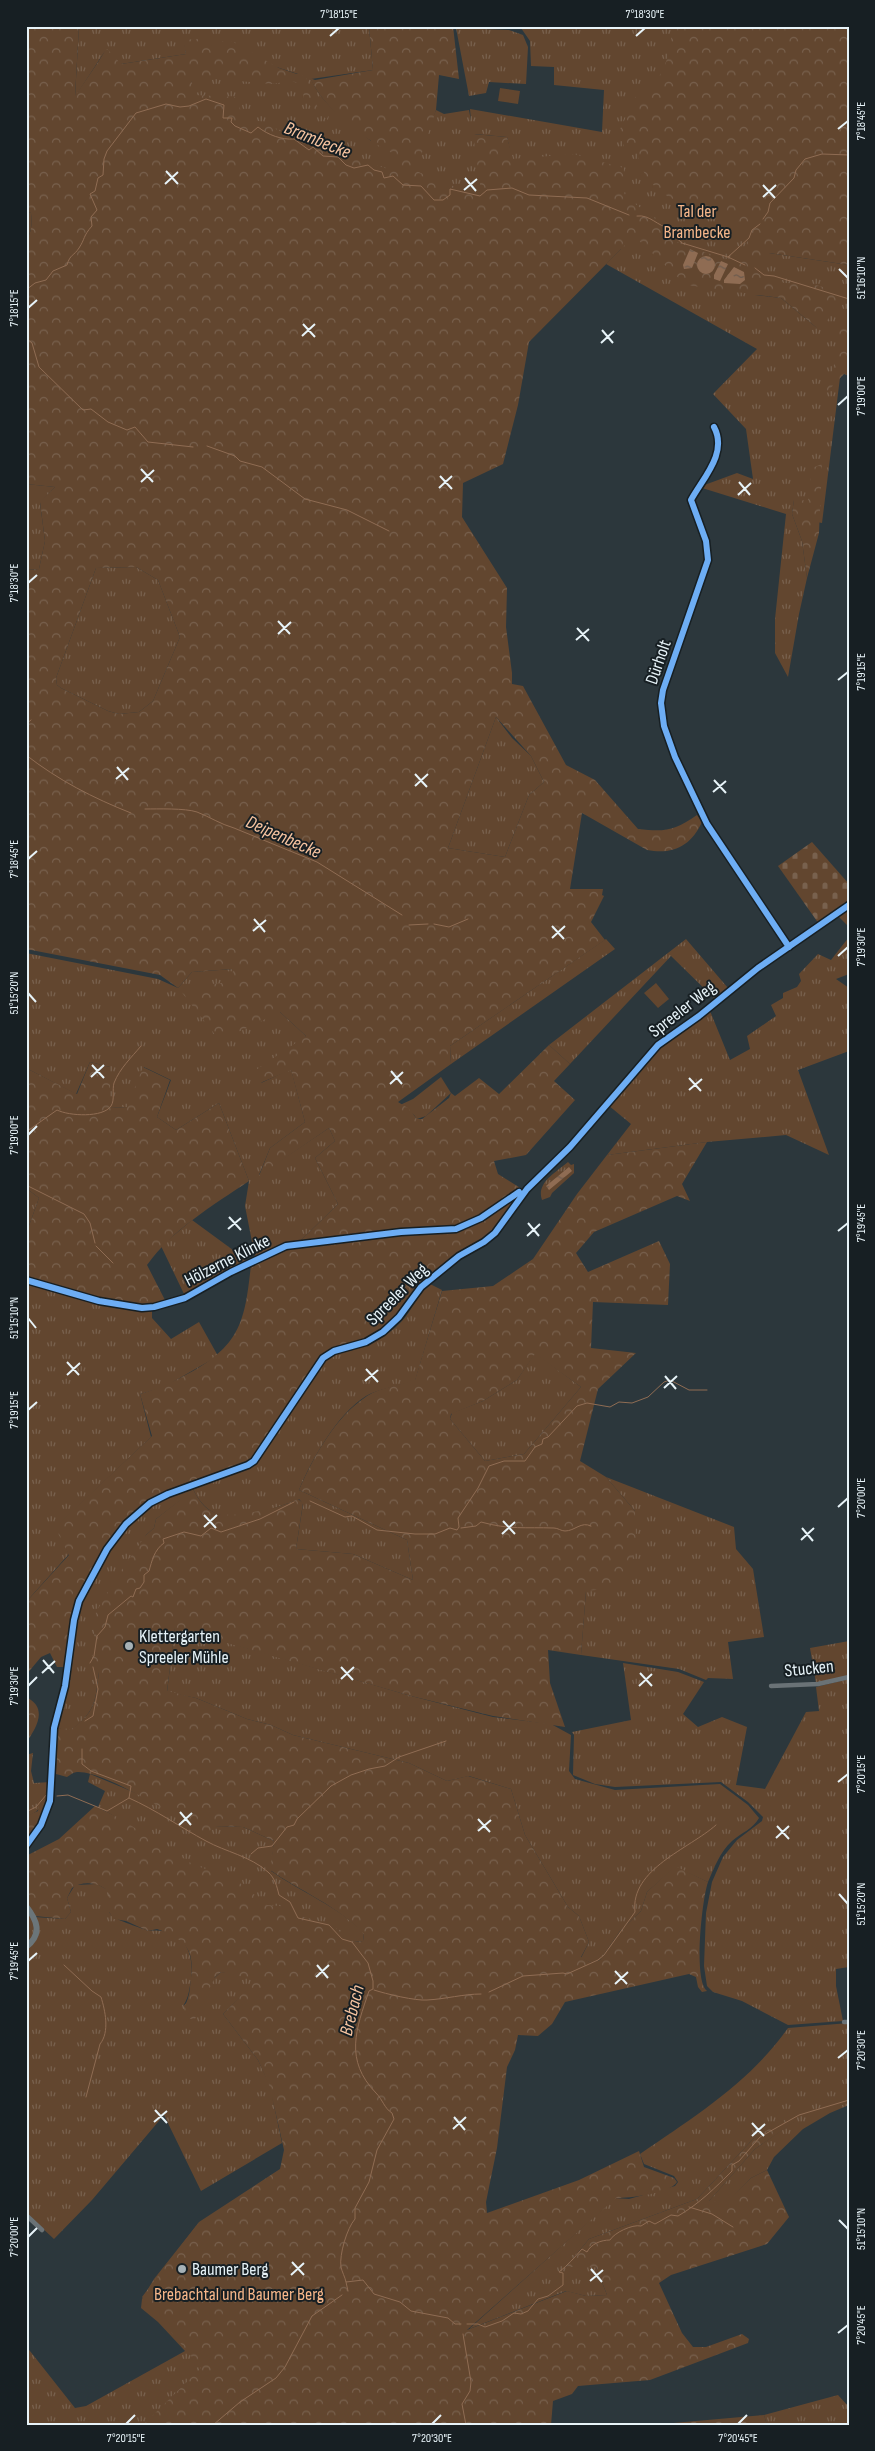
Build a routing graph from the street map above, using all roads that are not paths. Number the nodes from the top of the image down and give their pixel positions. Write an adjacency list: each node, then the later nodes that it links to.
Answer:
1 (714, 427): 3 (street, Dürholt)
2 (849, 905): 3 (street, Spreeler Weg)
3 (789, 947): 4 (street, Spreeler Weg)
4 (524, 1193): 5 (street, Hölzerne Klinke); 8 (street, Spreeler Weg)
5 (26, 1280)
6 (849, 1677): 7 (street, Stucken)
7 (771, 1686)
8 (26, 1846)
9 (26, 1906): 10 (street)
10 (26, 1946)
11 (26, 2215): 12 (street)
12 (42, 2230)

